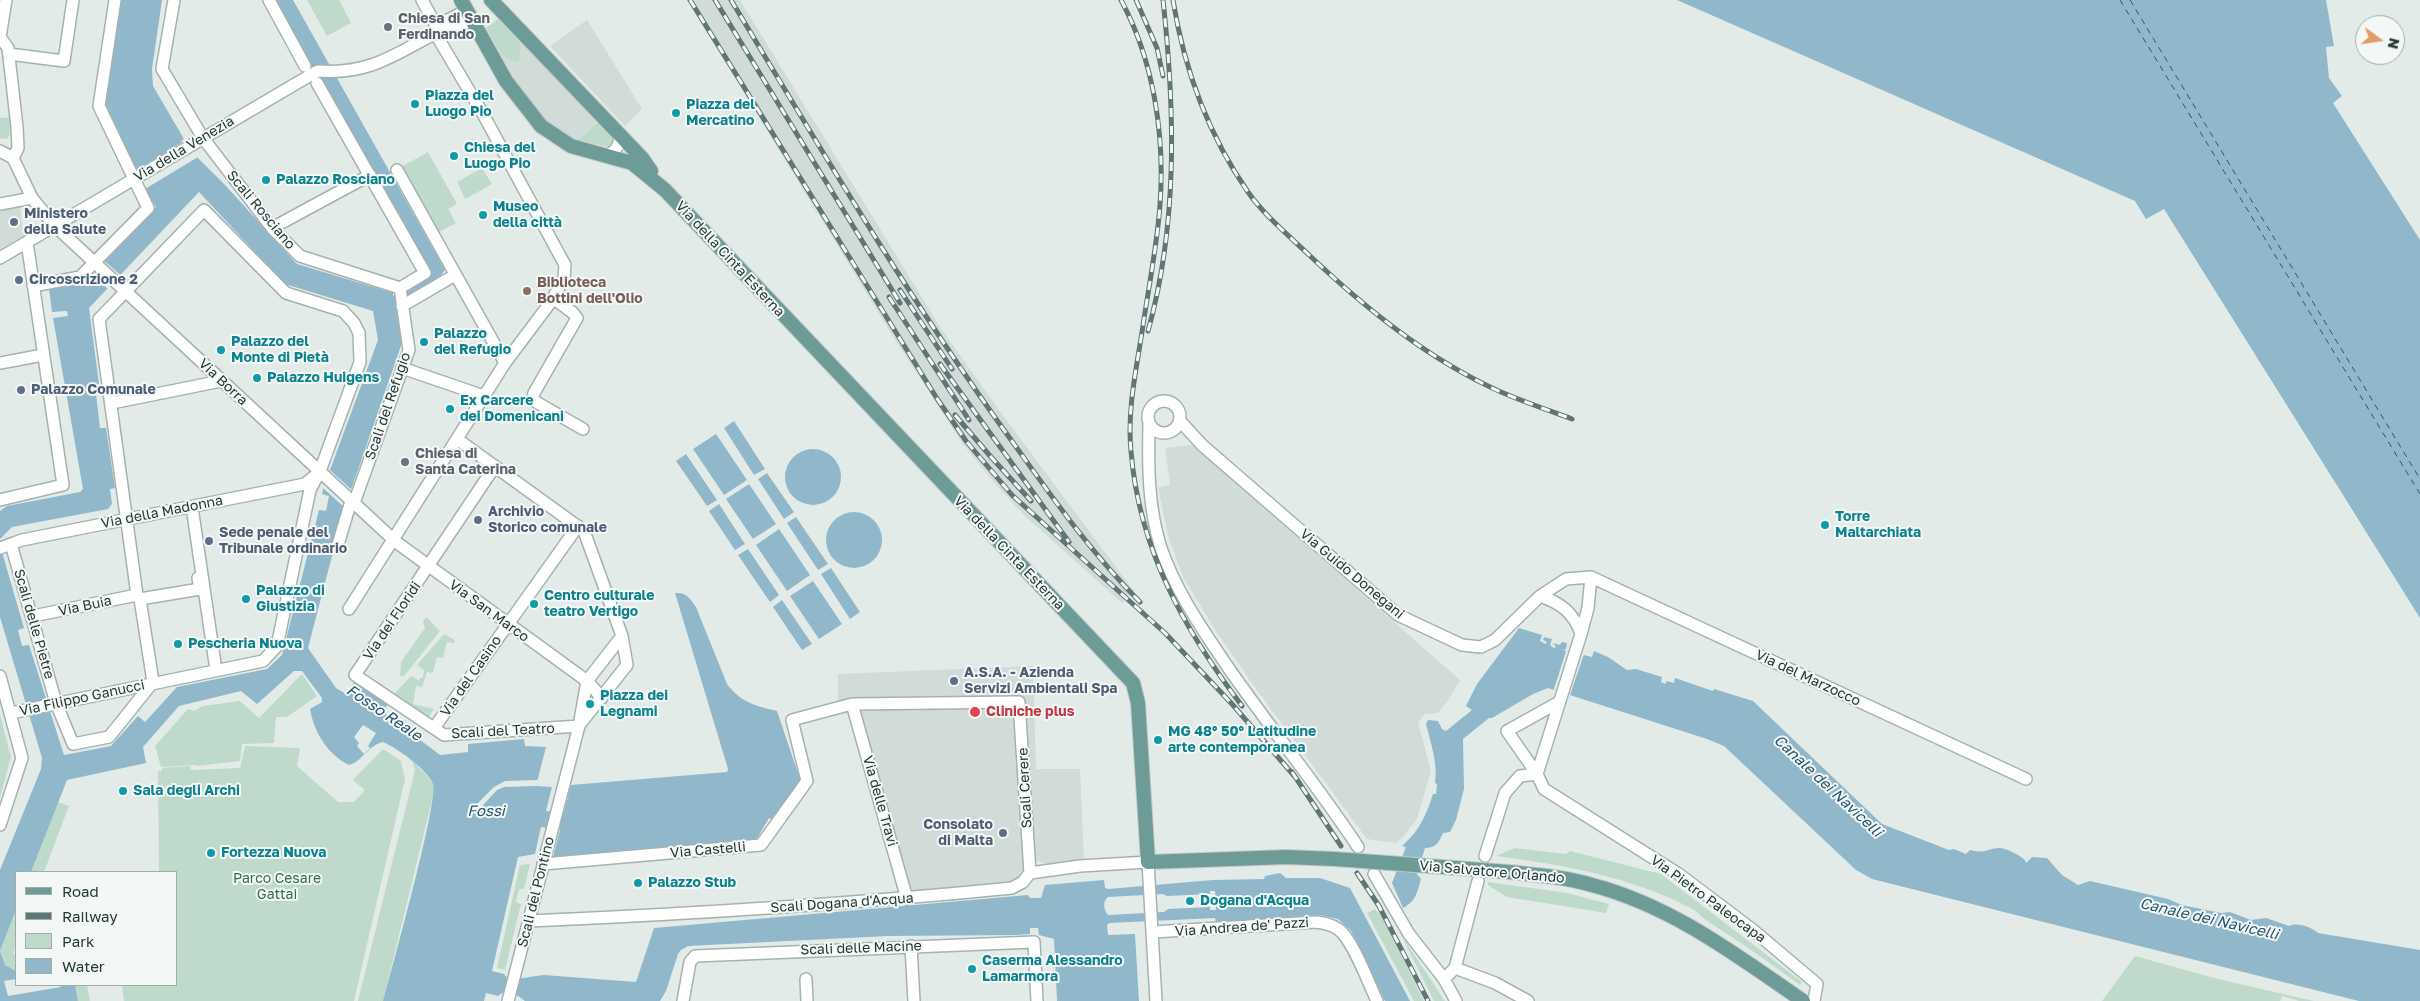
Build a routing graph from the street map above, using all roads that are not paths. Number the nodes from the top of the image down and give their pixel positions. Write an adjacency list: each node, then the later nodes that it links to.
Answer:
1 (6, 0): 10 (street)
2 (73, 0): 11 (street)
3 (115, 0): 20 (street)
4 (174, 0): 14 (street, Scali Rosciano)
5 (269, 0): 12 (street)
6 (422, 0): 9 (street)
7 (491, 0): 13 (main road, Via della Cinta Esterna)
8 (467, 10): 9 (street); 16 (main road, Via della Cinta Esterna)
9 (437, 32): 12 (street); 33 (street)
10 (0, 37): 11 (street)
11 (9, 54): 17 (street)
12 (312, 74): 14 (street, Via della Venezia); 19 (street)
13 (620, 136): 16 (street); 21 (main road, Via della Cinta Esterna)
14 (203, 138): 20 (street, Via della Venezia); 25 (street, Scali Rosciano)
15 (0, 151): 17 (street)
16 (606, 156): 21 (main road, Via della Cinta Esterna)
17 (13, 158): 22 (street, Via Borra)
18 (397, 170): 29 (street)
19 (370, 175): 25 (street); 32 (street)
20 (136, 178): 24 (street, Via della Venezia); 28 (street)
21 (665, 190): 86 (main road, Via della Cinta Esterna)
22 (32, 198): 23 (street); 24 (street, Via Borra)
23 (0, 204)
24 (54, 225): 26 (street, Via della Venezia); 28 (street, Via Borra)
25 (272, 228): 32 (street, Scali Rosciano)
26 (27, 242): 27 (street, Via della Venezia); 30 (street)
27 (0, 258)
28 (95, 264): 30 (street); 31 (street, Via Borra)
29 (455, 275): 34 (street); 37 (street)
30 (33, 286): 35 (street)
31 (121, 288): 39 (street, Via Borra); 41 (street); 49 (street, Via Filippo Ganucci)
32 (400, 288): 34 (street)
33 (553, 298): 37 (street); 44 (street)
34 (402, 306): 38 (street, Scali del Refugio)
35 (43, 355): 36 (street); 50 (street)
36 (0, 363)
37 (505, 363): 40 (street)
38 (402, 368): 40 (street); 51 (street, Scali del Refugio)
39 (221, 381): 41 (street); 49 (street, Via Borra)
40 (484, 396): 46 (street)
41 (112, 403): 53 (street)
42 (1180, 421): 43 (street); 45 (street); 61 (street, Via Guido Donegani)
43 (1149, 424): 45 (street); 47 (street)
44 (583, 428)
45 (1166, 433): 47 (street)
46 (457, 439): 48 (street); 55 (street)
47 (1149, 462): 83 (street)
48 (495, 466): 54 (street); 58 (street, Via dei Floridi)
49 (323, 474): 51 (street, Via Borra); 52 (street, Via della Madonna); 68 (street, Via Filippo Ganucci)
50 (0, 500)
51 (352, 501): 55 (street, Via Borra); 57 (street, Scali del Refugio)
52 (192, 507): 53 (street, Via della Madonna); 59 (street)
53 (126, 519): 56 (street, Via della Madonna); 62 (street)
54 (578, 526): 65 (street, Via del Casino); 67 (street)
55 (392, 539): 58 (street, Via San Marco); 63 (street)
56 (4, 546): 64 (street, Scali delle Pietre)
57 (337, 548)
58 (428, 567): 65 (street, Via San Marco); 69 (street, Via dei Floridi)
59 (202, 576): 62 (street, Via Buia); 68 (street)
60 (1591, 577): 61 (street, Via del Marzocco); 66 (street); 81 (street, Via del Marzocco)
61 (1540, 596): 66 (street)
62 (139, 597): 64 (street, Via Buia); 72 (street)
63 (349, 609)
64 (33, 616): 75 (street, Scali delle Pietre)
65 (508, 624): 71 (street, Via San Marco); 79 (street, Via del Casino)
66 (1581, 634): 74 (street)
67 (622, 636): 71 (street); 73 (street)
68 (216, 670): 72 (street, Via Filippo Ganucci)
69 (355, 675): 79 (street, Scali del Teatro)
70 (0, 676): 77 (street)
71 (587, 681): 73 (street); 78 (street)
72 (153, 682): 75 (street, Via Filippo Ganucci); 75 (street, Scali delle Pietre)
73 (602, 698): 78 (street)
74 (1559, 702): 80 (street); 80 (street)
75 (52, 703): 77 (street, Via Filippo Ganucci)
76 (852, 704): 85 (street, Via Castelli); 87 (street, Scali Cerere); 90 (street, Via delle Travi)
77 (11, 713): 82 (street)
78 (579, 726): 79 (street, Scali del Teatro); 85 (street, Scali del Pontino)
79 (434, 728)
80 (1537, 774): 84 (street); 107 (street, Via Pietro Paleocapa)
81 (2026, 779)
82 (0, 825)
83 (1358, 847)
84 (1486, 856)
85 (544, 862): 91 (street, Scali del Pontino)
86 (1148, 862): 87 (street); 92 (street, Via della Cinta Esterna); 106 (main road, Via Salvatore Orlando, bridge)
87 (1030, 873): 90 (street, Scali Dogana d'Acqua)
88 (1374, 874): 96 (street)
89 (1478, 881): 94 (street)
90 (907, 898): 91 (street, Scali Dogana d'Acqua)
91 (529, 921): 97 (street, Scali del Pontino)
92 (1153, 932): 102 (street, Via della Cinta Esterna); 103 (street, Via Andrea de' Pazzi)
93 (911, 946): 98 (street, Scali delle Macine); 100 (street); 101 (street, Scali delle Macine)
94 (1455, 968): 96 (street); 105 (street)
95 (806, 979): 99 (street)
96 (1444, 979): 104 (street)
97 (509, 998)
98 (683, 1001)
99 (807, 1001)
100 (914, 1001)
101 (1037, 1001)
102 (1156, 1001)
103 (1377, 1001)
104 (1456, 1001)
105 (1528, 1001)
106 (1803, 1001)
107 (1814, 1001)

